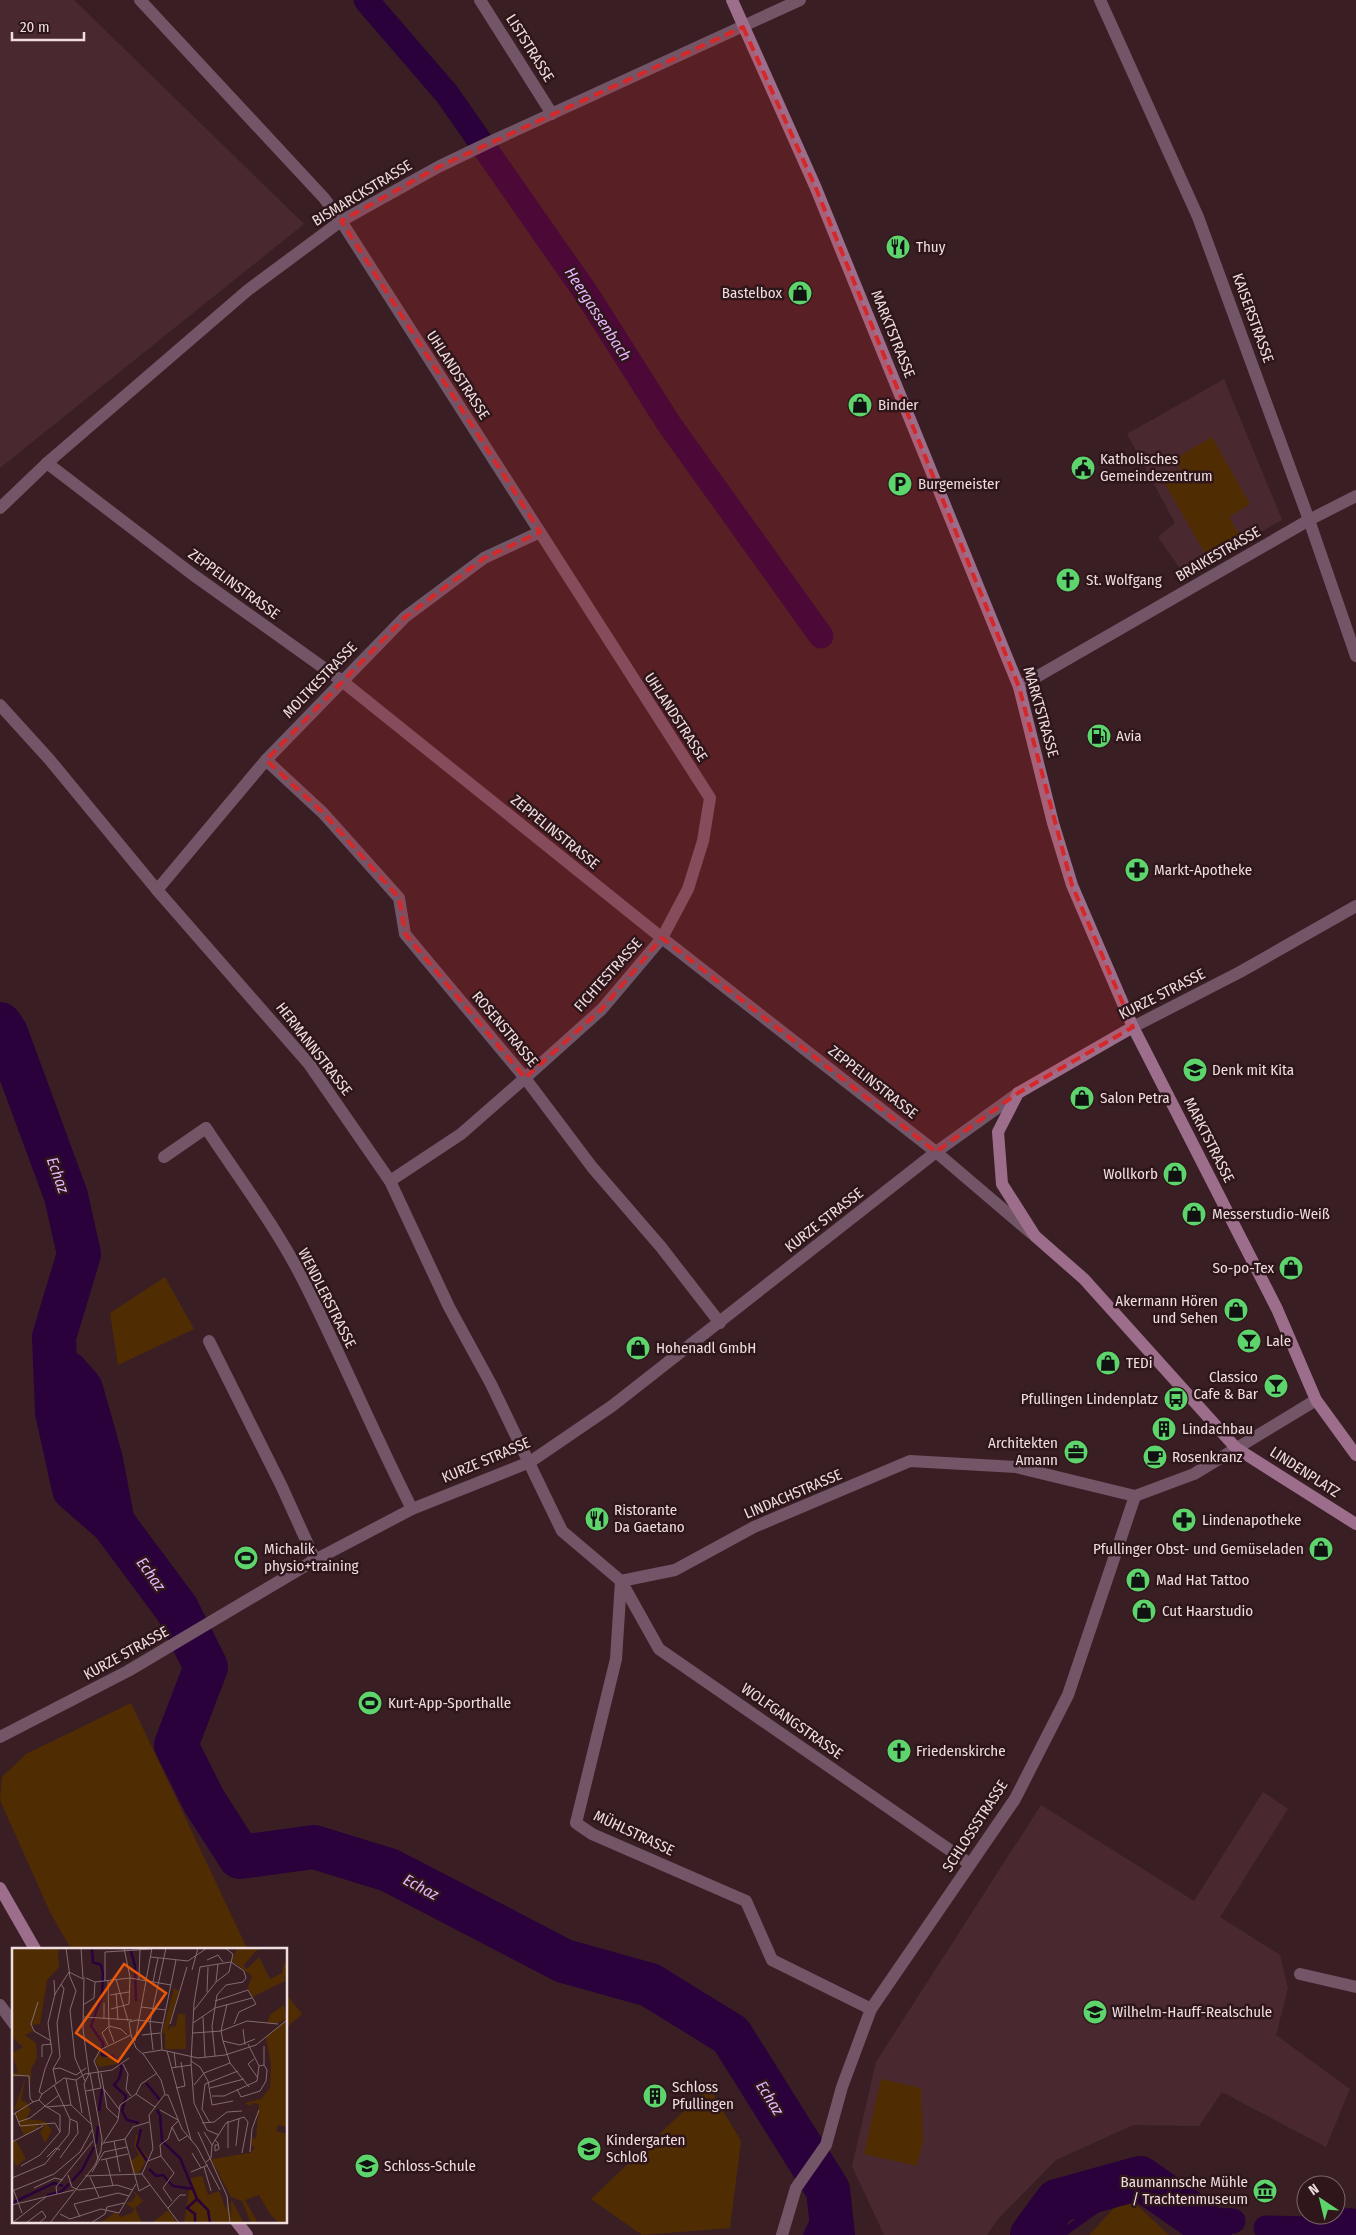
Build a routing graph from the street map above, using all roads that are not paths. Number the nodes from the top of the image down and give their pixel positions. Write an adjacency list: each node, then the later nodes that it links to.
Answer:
1 (140, 0): 8 (street, UHLANDSTRASSE)
2 (480, 0): 7 (street, LISTSTRASSE)
3 (732, 0): 6 (main road, MARKTSTRASSE)
4 (800, 0): 6 (street, BISMARCKSTRASSE)
5 (1100, 0): 12 (street, KAISERSTRASSE)
6 (743, 27): 7 (street, BISMARCKSTRASSE); 16 (main road, MARKTSTRASSE)
7 (552, 114): 8 (street, BISMARCKSTRASSE)
8 (341, 221): 9 (street, BISMARCKSTRASSE); 13 (street, UHLANDSTRASSE)
9 (47, 463): 11 (street, BISMARCKSTRASSE); 15 (street, ZEPPELINSTRASSE)
10 (1356, 496): 12 (street, BRAIKESTRASSE)
11 (0, 508)
12 (1310, 520): 14 (street, KAISERSTRASSE); 16 (street, BRAIKESTRASSE)
13 (540, 532): 15 (street, MOLTKESTRASSE); 19 (street, UHLANDSTRASSE)
14 (1356, 656)
15 (342, 681): 18 (street, MOLTKESTRASSE); 22 (street, ZEPPELINSTRASSE)
16 (1020, 687): 23 (main road, MARKTSTRASSE)
17 (0, 705): 20 (street, HERMANNSTRASSE)
18 (266, 760): 20 (street, MOLTKESTRASSE); 24 (street, ROSENSTRASSE)
19 (710, 798): 22 (street, FICHTESTRASSE)
20 (157, 890): 28 (street, HERMANNSTRASSE)
21 (1356, 906): 23 (street, KURZE STRASSE)
22 (662, 938): 24 (street, FICHTESTRASSE); 26 (street, ZEPPELINSTRASSE)
23 (1133, 1027): 25 (main road, KURZE STRASSE); 33 (main road, MARKTSTRASSE)
24 (525, 1078): 28 (street, FICHTESTRASSE); 30 (street, ROSENSTRASSE)
25 (1018, 1093): 26 (street, KURZE STRASSE); 29 (main road, ZEPPELINSTRASSE)
26 (936, 1152): 29 (street, ZEPPELINSTRASSE); 30 (street, KURZE STRASSE)
27 (164, 1157): 38 (street, WENDLERSTRASSE)
28 (390, 1181): 36 (street, HERMANNSTRASSE)
29 (1035, 1236): 32 (main road, ZEPPELINSTRASSE)
30 (720, 1324): 36 (street, KURZE STRASSE)
31 (209, 1341): 40 (street)
32 (1181, 1388): 34 (main road, LINDENPLATZ)
33 (1316, 1400): 34 (street, LINDENPLATZ); 35 (main road)
34 (1236, 1448): 37 (street); 39 (main road, LINDENPLATZ)
35 (1356, 1455)
36 (530, 1462): 38 (street, KURZE STRASSE); 41 (street)
37 (1134, 1496): 41 (street, LINDACHSTRASSE); 43 (street, SCHLOSSSTRASSE)
38 (412, 1509): 40 (street, KURZE STRASSE)
39 (1356, 1524)
40 (315, 1560): 42 (street, KURZE STRASSE)
41 (621, 1581): 43 (street, WOLFGANGSTRASSE); 49 (street, MÜHLSTRASSE)
42 (0, 1737)
43 (970, 1864): 49 (street, SCHLOSSSTRASSE)
44 (0, 1888): 45 (main road)
45 (34, 1948)
46 (1300, 1974): 47 (street)
47 (1356, 1986)
48 (0, 2005): 50 (street)
49 (871, 2009): 53 (street, SCHLOSSSTRASSE)
50 (12, 2021)
51 (237, 2222): 52 (main road)
52 (247, 2235)
53 (782, 2235)

